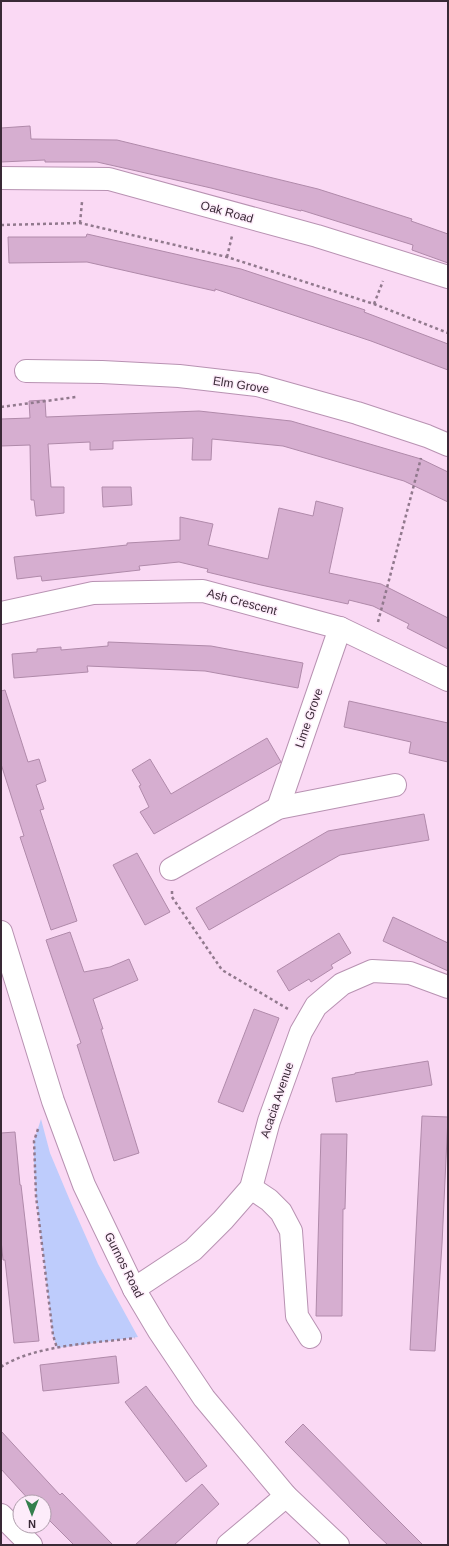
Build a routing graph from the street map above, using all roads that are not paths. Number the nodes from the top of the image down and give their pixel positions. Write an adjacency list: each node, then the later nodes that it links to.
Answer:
1 (1, 178): 2 (street, Oak Road)
2 (448, 277)
3 (26, 371): 4 (street, Elm Grove)
4 (448, 445)
5 (1, 613): 6 (street, Ash Crescent)
6 (340, 628): 7 (street, Ash Crescent); 9 (street, Lime Grove)
7 (448, 680)
8 (395, 785): 9 (street)
9 (278, 808): 10 (street)
10 (171, 869)
11 (1, 932): 14 (street, Gurnos Road)
12 (448, 987): 13 (street, Acacia Avenue)
13 (250, 1188): 14 (street, Acacia Avenue); 15 (street)
14 (134, 1289): 16 (street, Gurnos Road)
15 (310, 1337)
16 (286, 1496): 19 (street); 20 (street, Gurnos Road)
17 (1, 1515): 18 (street)
18 (31, 1545)
19 (228, 1545)
20 (338, 1545)

